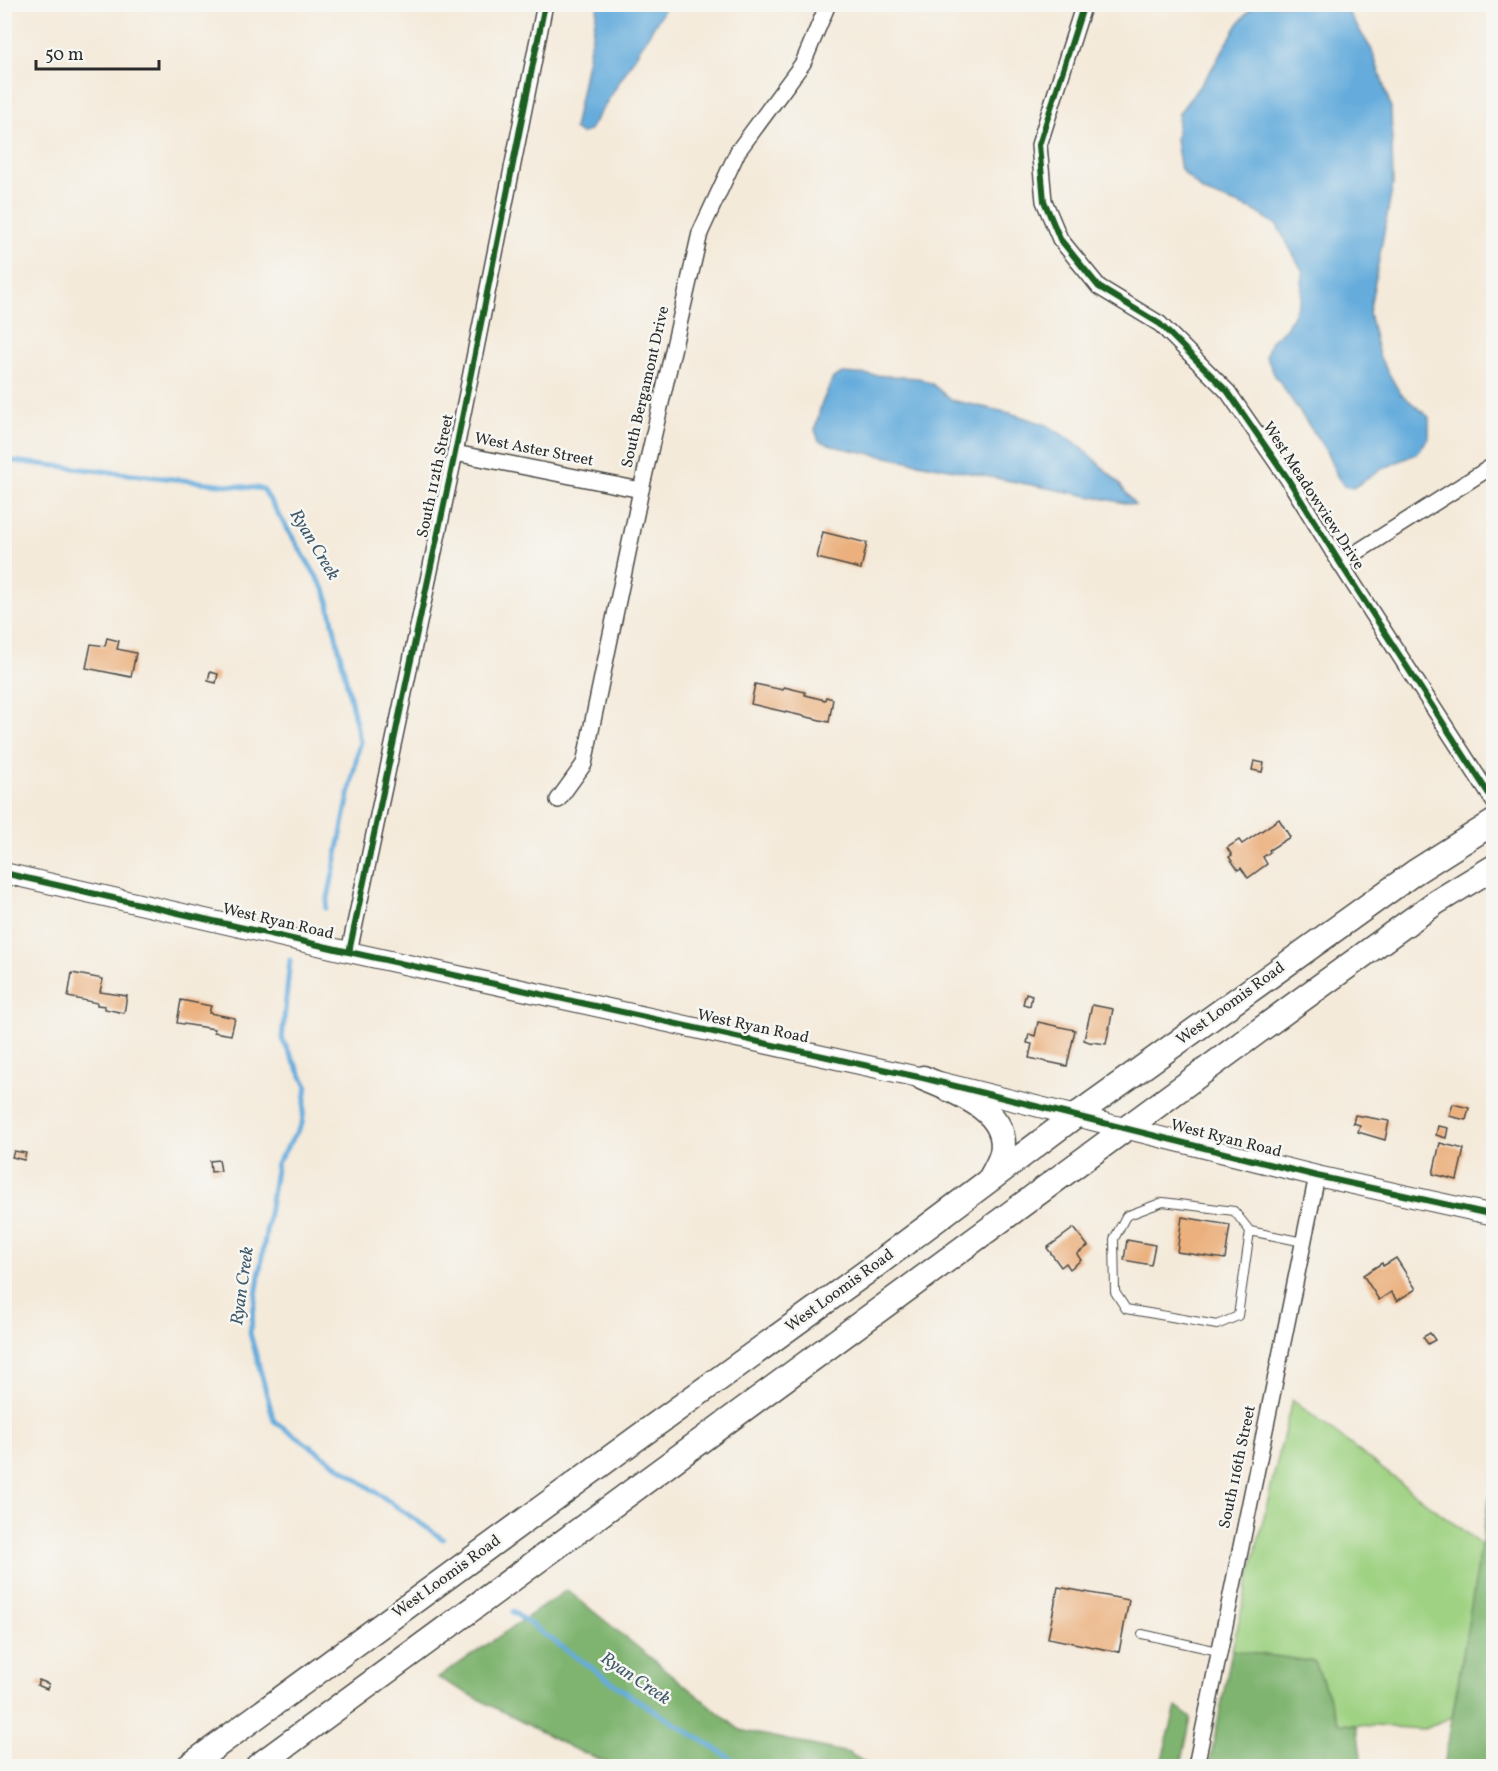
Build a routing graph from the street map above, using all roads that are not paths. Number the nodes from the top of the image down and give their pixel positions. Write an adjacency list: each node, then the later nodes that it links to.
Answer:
1 (545, 4): 4 (street, South 112th Street)
2 (828, 4): 6 (street, South Bergamont Drive)
3 (1083, 4): 7 (street, West Meadowview Drive)
4 (455, 453): 6 (street, West Aster Street); 15 (street, South 112th Street)
5 (1494, 465): 7 (street)
6 (641, 490): 8 (street, South Bergamont Drive)
7 (1340, 563): 9 (street, West Meadowview Drive)
8 (558, 800)
9 (1494, 802)
10 (1494, 822): 13 (main road, West Loomis Road)
11 (1494, 867): 14 (main road)
12 (4, 873): 15 (street, West Ryan Road)
13 (1384, 894): 14 (main road); 17 (main road, West Loomis Road)
14 (1407, 924): 18 (main road)
15 (349, 952): 16 (street, West Ryan Road)
16 (923, 1078): 17 (street, West Ryan Road); 20 (main road)
17 (1075, 1116): 18 (street, West Ryan Road); 20 (main road, West Loomis Road)
18 (1126, 1128): 19 (street, West Ryan Road); 25 (main road)
19 (1317, 1176): 21 (street, West Ryan Road); 23 (street, South 116th Street)
20 (990, 1179): 24 (main road, West Loomis Road)
21 (1494, 1215)
22 (1250, 1231): 22 (lane); 23 (lane)
23 (1303, 1242): 27 (street, South 116th Street)
24 (640, 1436): 25 (main road); 28 (main road, West Loomis Road)
25 (664, 1467): 29 (main road)
26 (1142, 1634): 27 (lane)
27 (1218, 1652): 30 (street, South 116th Street)
28 (189, 1767)
29 (258, 1767)
30 (1196, 1767)

